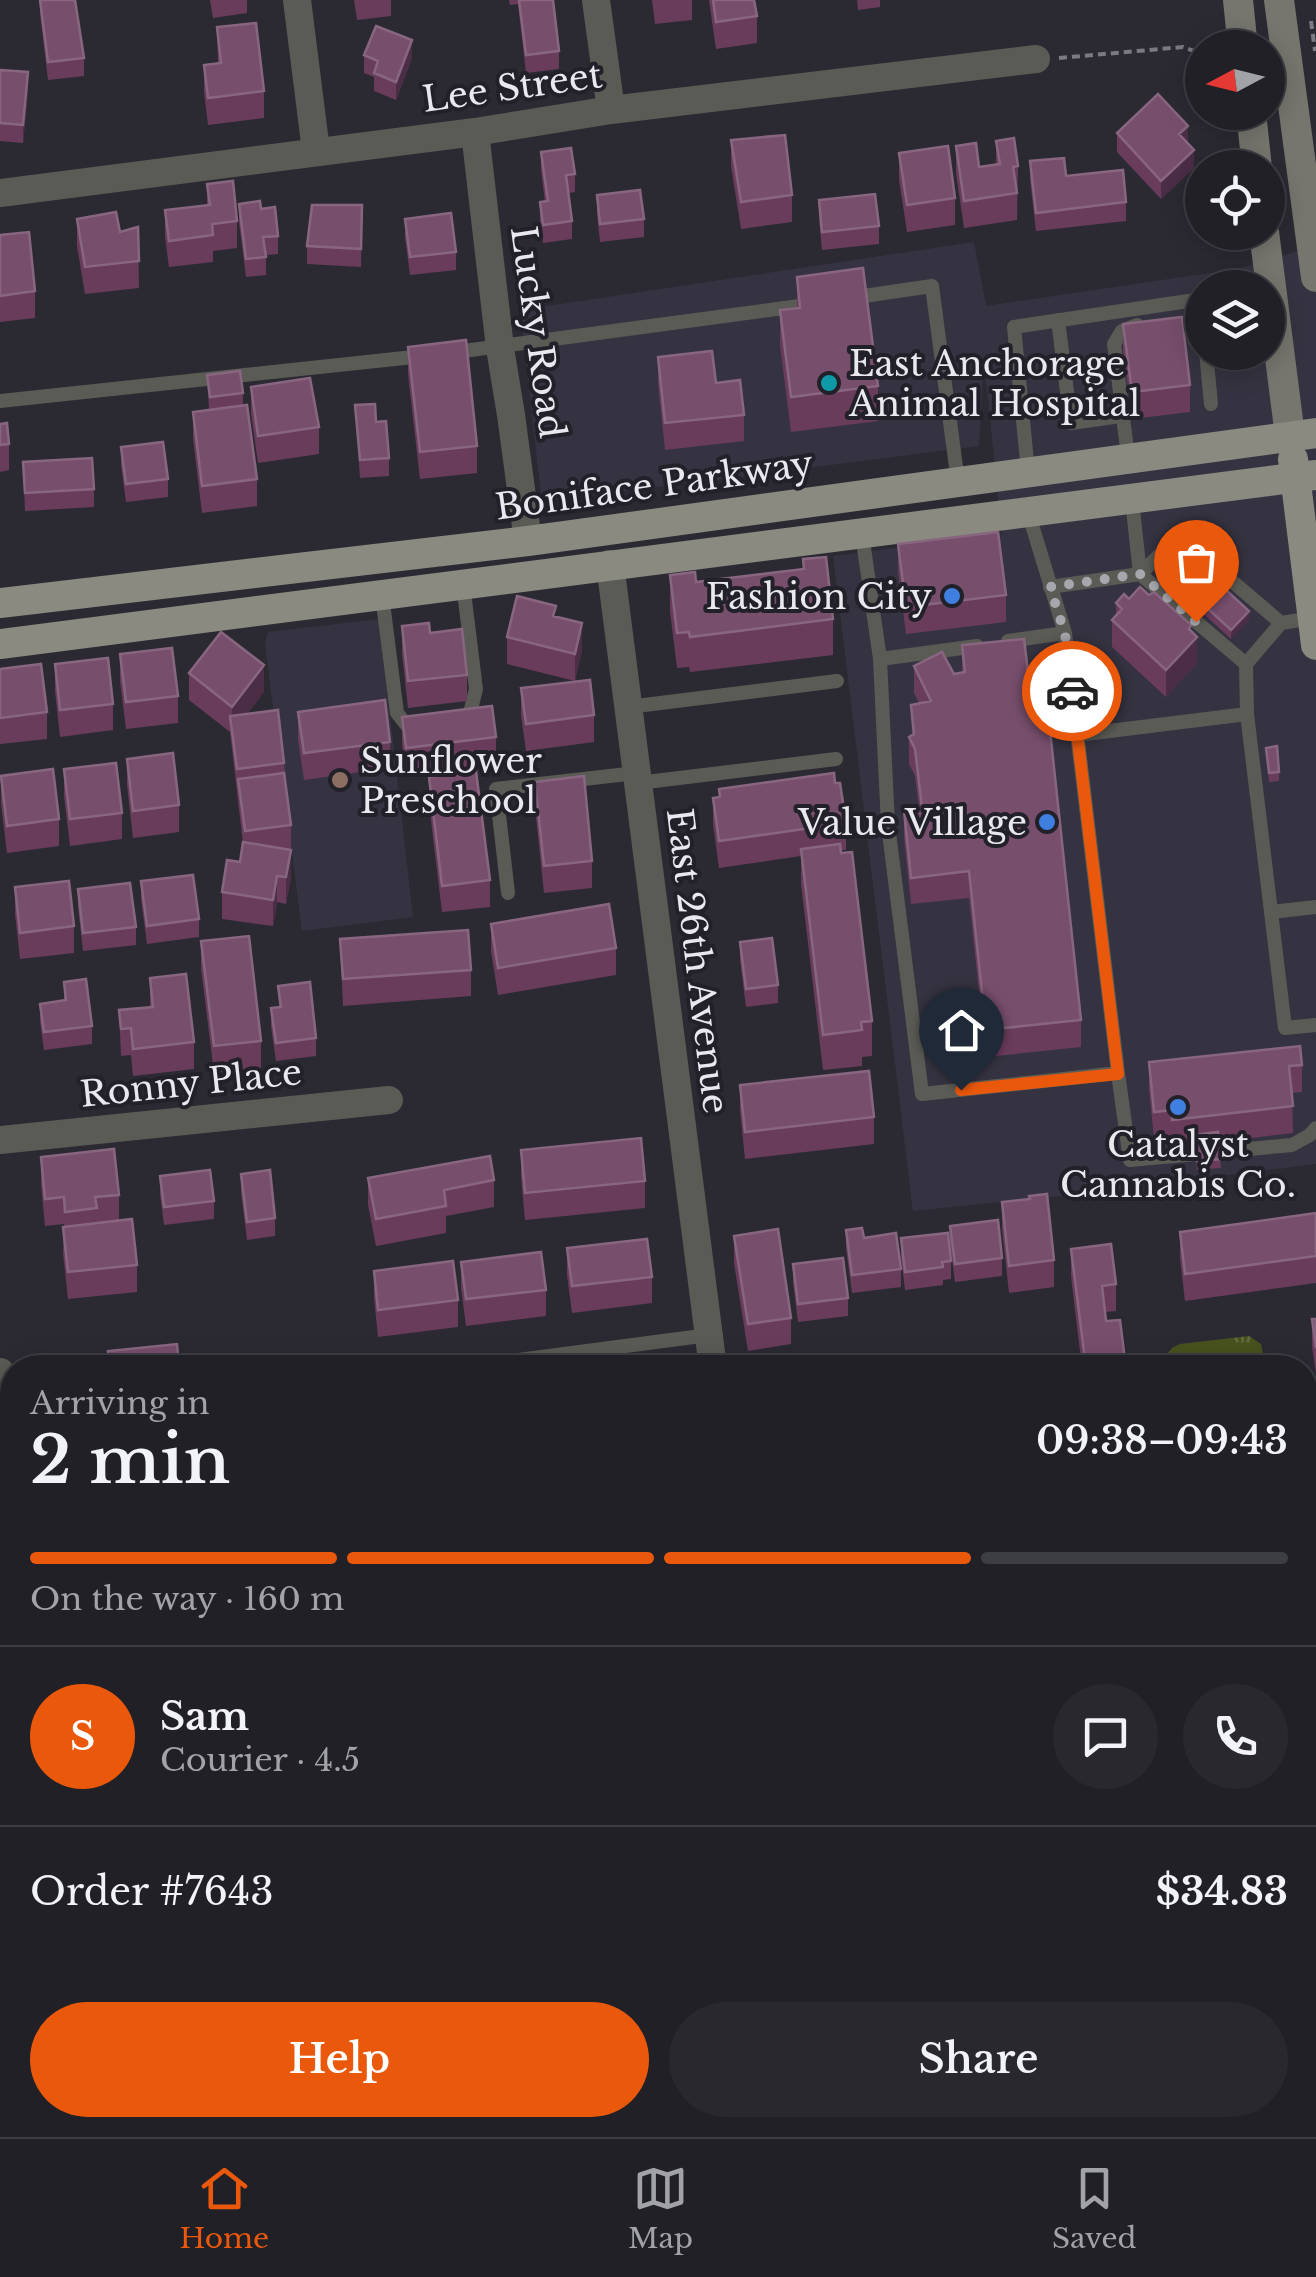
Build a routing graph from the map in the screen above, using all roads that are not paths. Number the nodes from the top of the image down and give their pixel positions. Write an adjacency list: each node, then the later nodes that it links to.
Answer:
1 (297, 0): 9 (street)
2 (596, 0): 7 (street)
3 (1238, 0): 5 (main road)
4 (1280, 0): 11 (main road)
5 (1241, 30)
6 (1036, 59): 7 (street, Lee Street)
7 (611, 110): 8 (street, Lee Street)
8 (474, 132): 9 (street, Lee Street); 19 (street, Lucky Road)
9 (316, 151): 10 (street, Lee Street)
10 (0, 192)
11 (1316, 277)
12 (840, 300): 29 (lane)
13 (1185, 302): 17 (lane)
14 (822, 303): 19 (lane)
15 (1185, 315): 16 (lane)
16 (1182, 318)
17 (1058, 320): 24 (lane); 27 (lane)
18 (1150, 323): 24 (lane)
19 (500, 348): 22 (lane); 33 (street, Lucky Road)
20 (1285, 359): 25 (main road)
21 (1208, 370): 23 (lane)
22 (0, 401)
23 (1211, 404)
24 (1122, 416): 26 (lane)
25 (1303, 434): 26 (main road, Boniface Parkway); 28 (main road)
26 (1128, 457): 27 (main road, Boniface Parkway)
27 (1028, 472): 29 (main road, Boniface Parkway)
28 (1305, 476): 30 (main road, Boniface Parkway); 45 (main road)
29 (958, 482): 33 (main road, Boniface Parkway)
30 (1132, 500): 31 (main road, Boniface Parkway); 35 (lane)
31 (1028, 512): 32 (main road, Boniface Parkway); 39 (lane)
32 (862, 533): 34 (main road, Boniface Parkway); 48 (lane)
33 (528, 541): 41 (main road, Boniface Parkway)
34 (610, 564): 38 (main road, Boniface Parkway); 51 (street, East 26th Avenue)
35 (1140, 574): 36 (lane); 39 (lane); 49 (lane)
36 (1224, 574): 37 (lane); 42 (lane)
37 (1205, 580)
38 (463, 584): 40 (main road, Boniface Parkway); 40 (lane)
39 (1050, 587): 46 (lane)
40 (382, 594): 47 (main road, Boniface Parkway)
41 (0, 603)
42 (1259, 604): 43 (lane); 44 (lane)
43 (1236, 609)
44 (1281, 623): 45 (lane); 49 (lane)
45 (1314, 632)
46 (1065, 634): 48 (lane); 53 (lane)
47 (0, 644)
48 (880, 658): 60 (lane)
49 (1246, 664): 52 (lane)
50 (837, 681): 51 (lane)
51 (628, 708): 55 (street, East 26th Avenue)
52 (1248, 714): 53 (lane); 58 (lane)
53 (1078, 735): 60 (lane)
54 (836, 758): 55 (lane)
55 (637, 778): 56 (lane); 64 (street, East 26th Avenue)
56 (508, 893)
57 (1316, 907): 58 (lane)
58 (1271, 912): 59 (lane)
59 (1316, 1025)
60 (1118, 1074): 62 (lane)
61 (390, 1100): 63 (street, Ronny Place)
62 (1316, 1128)
63 (0, 1140)
64 (709, 1334): 65 (lane); 66 (street, East 26th Avenue)
65 (554, 1355)
66 (711, 1355)

